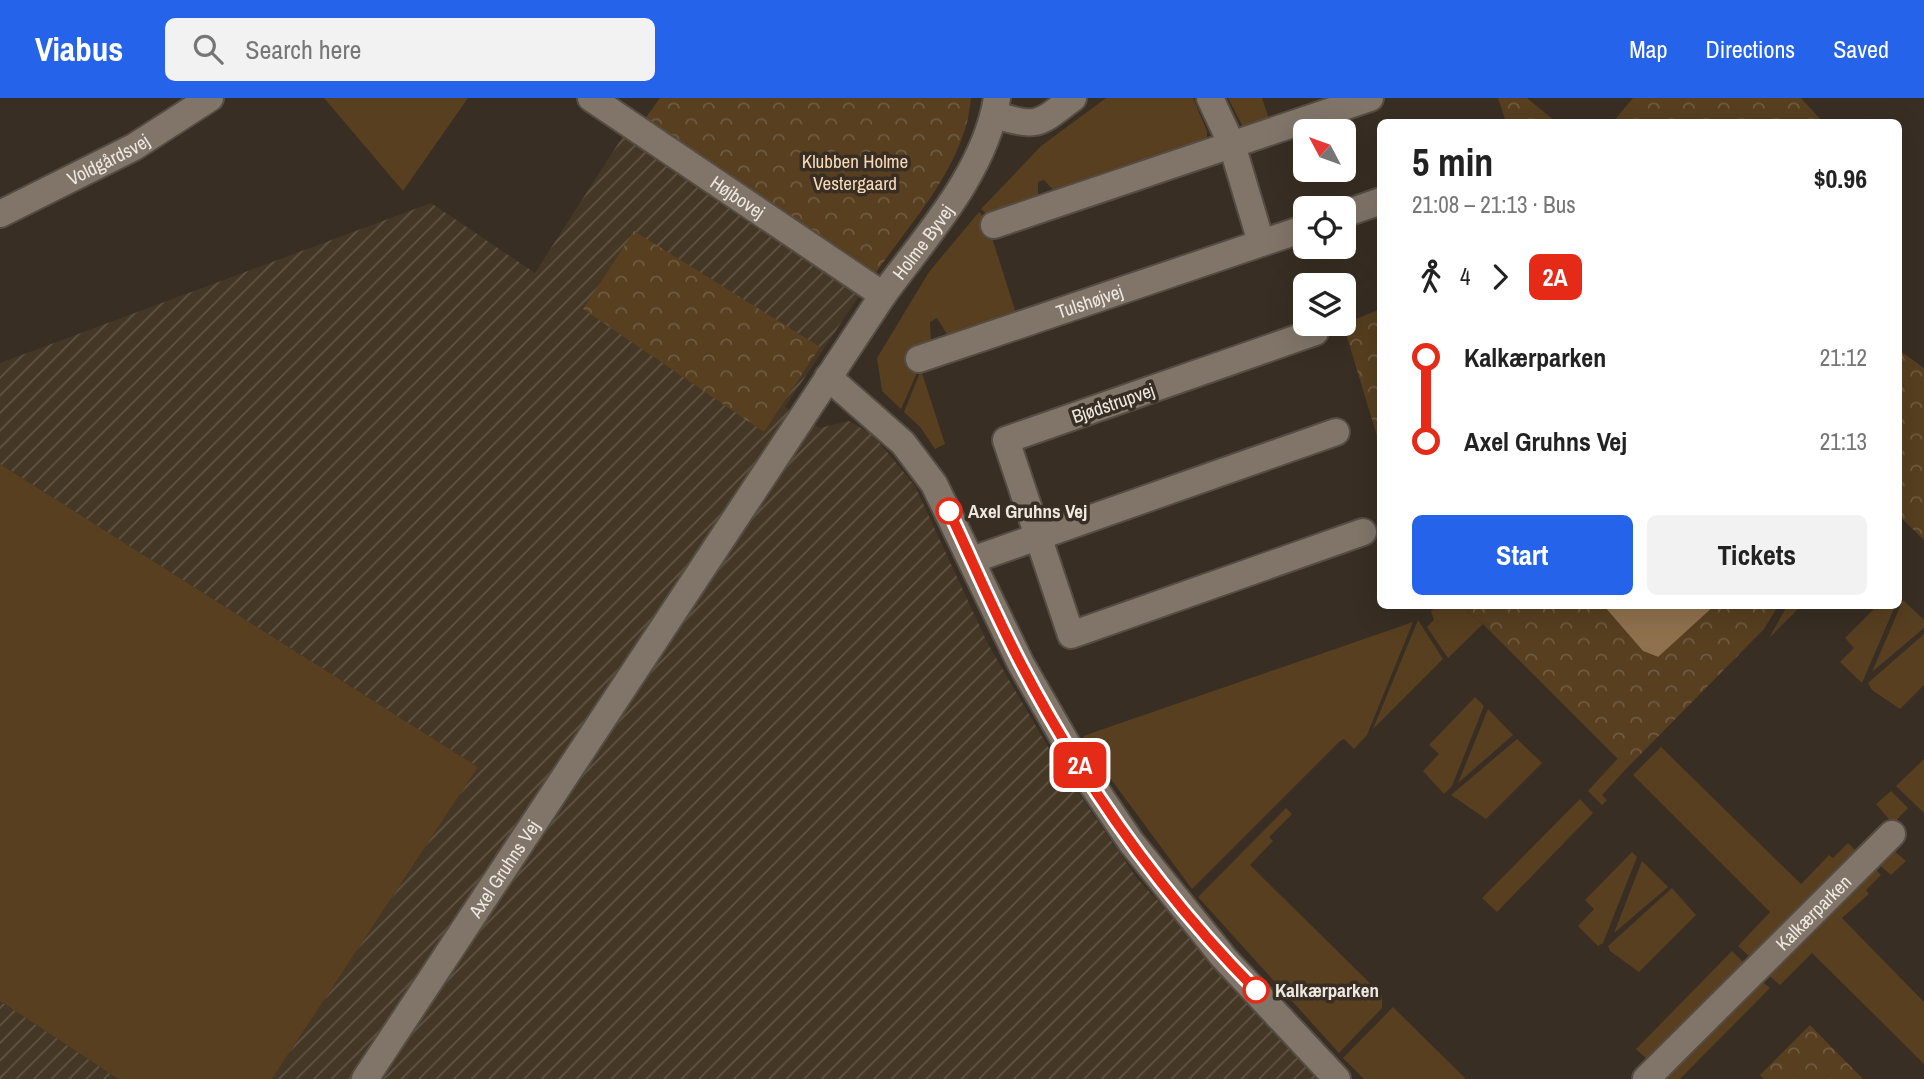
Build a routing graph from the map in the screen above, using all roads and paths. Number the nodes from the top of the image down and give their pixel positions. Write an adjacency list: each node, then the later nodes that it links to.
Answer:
1 (210, 98): 10 (street, Voldgårdsvej)
2 (591, 98): 14 (street, Højbovej)
3 (1073, 98): 6 (street)
4 (1210, 98): 7 (street)
5 (1370, 98): 7 (street)
6 (996, 107): 14 (street, Holme Byvej)
7 (1232, 145): 11 (street); 13 (street)
8 (1377, 202): 9 (street)
9 (1356, 210)
10 (0, 214)
11 (994, 225)
12 (1293, 232): 13 (street, Tulshøjvej)
13 (1261, 242): 16 (street, Tulshøjvej)
14 (883, 295): 17 (street, Holme Byvej)
15 (1304, 336): 20 (street, Bjødstrupvej)
16 (919, 359)
17 (828, 377): 21 (street); 23 (street, Axel Gruhns Vej)
18 (1336, 432): 20 (street)
19 (1363, 532): 20 (street, Bjødstrupvej)
20 (1037, 535): 21 (street)
21 (971, 560): 24 (street)
22 (1892, 834): 25 (street, Kalkærparken)
23 (365, 1079)
24 (1337, 1079)
25 (1646, 1079)

